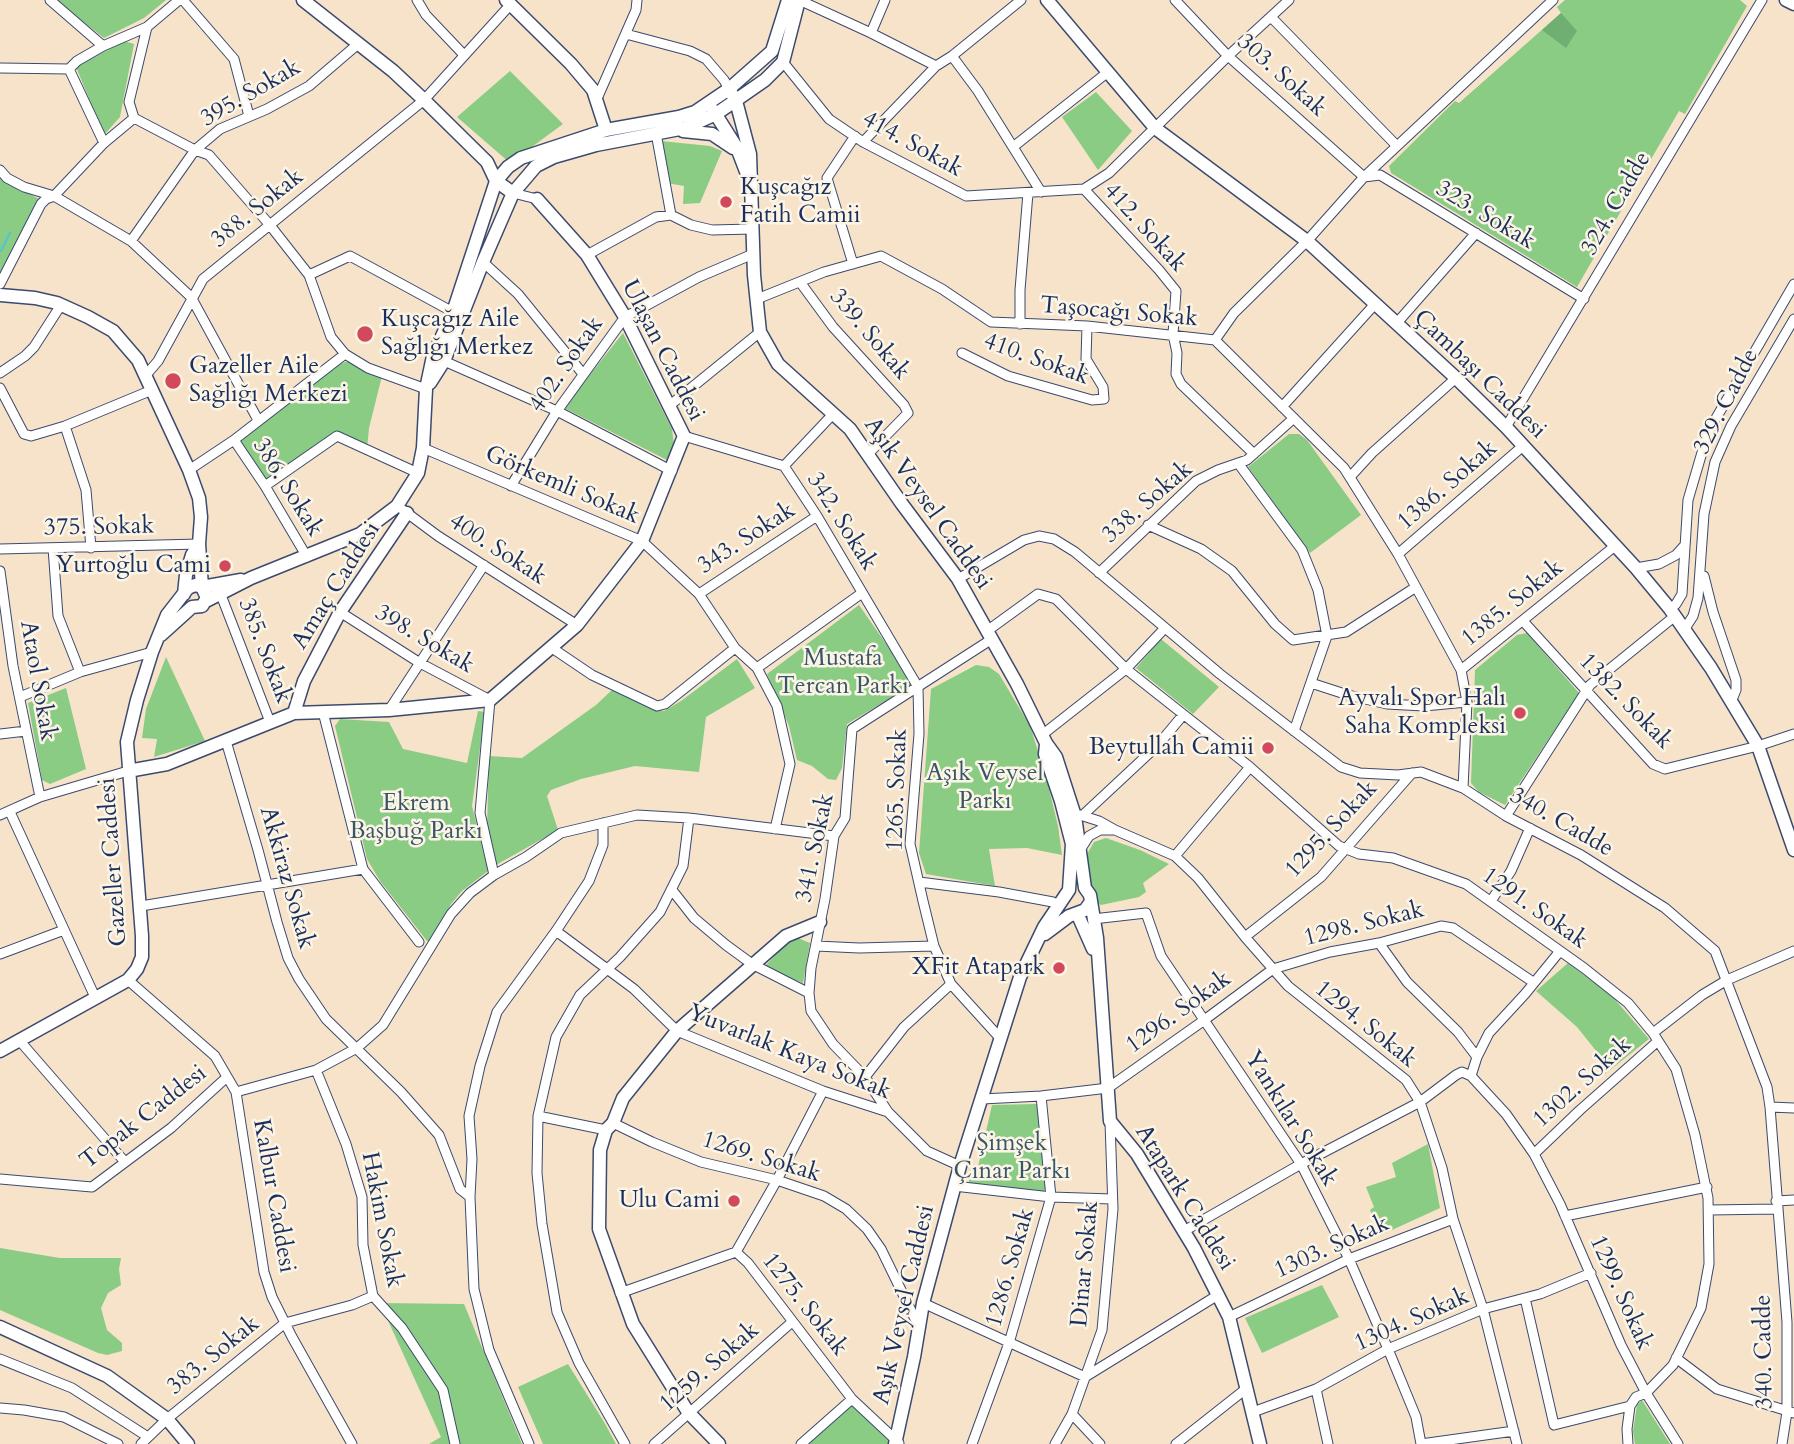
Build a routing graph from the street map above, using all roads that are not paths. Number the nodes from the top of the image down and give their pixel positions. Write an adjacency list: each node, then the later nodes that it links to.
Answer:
1 (50, 0): 23 (street)
2 (181, 0): 19 (street); 37 (street)
3 (303, 0): 22 (street)
4 (417, 0): 24 (street)
5 (637, 0): 21 (street)
6 (788, 0): 32 (street)
7 (799, 0): 20 (street); 27 (street)
8 (885, 0): 20 (street)
9 (1021, 0): 25 (street)
10 (1047, 0): 31 (street, Çambaşı Caddesi)
11 (1175, 0): 26 (street, 303. Sokak)
12 (1289, 0): 18 (street)
13 (1553, 0): 44 (street)
14 (1762, 0): 78 (street, 324. Cadde)
15 (1787, 0): 17 (street)
16 (508, 2): 24 (street, 388. Sokak); 34 (street)
17 (1794, 4)
18 (1271, 17): 26 (street); 44 (street)
19 (147, 27): 23 (street); 38 (street)
20 (871, 33): 28 (street)
21 (626, 34): 32 (street); 34 (street)
22 (358, 44): 33 (street); 37 (street, 395. Sokak)
23 (103, 46): 30 (street)
24 (464, 55): 33 (street, 388. Sokak)
25 (953, 56): 28 (street); 45 (street)
26 (1228, 56): 39 (street); 52 (street, 303. Sokak)
27 (783, 62): 32 (street); 42 (street, 414. Sokak)
28 (936, 66): 42 (street)
29 (0, 68): 30 (street)
30 (69, 69): 43 (street)
31 (1108, 72): 39 (street, Çambaşı Caddesi); 45 (street)
32 (733, 95): 35 (street); 36 (street); 53 (street, Aşık Veysel Caddesi)
33 (424, 100): 48 (street); 62 (street, 388. Sokak)
34 (596, 101): 40 (street)
35 (708, 103): 36 (street, Aşık Veysel Caddesi); 40 (street)
36 (716, 114): 41 (street); 47 (street, Aşık Veysel Caddesi)
37 (249, 116): 46 (street, 395. Sokak)
38 (134, 118): 43 (street); 46 (street)
39 (1156, 128): 55 (street); 66 (street, Çambaşı Caddesi)
40 (606, 130): 49 (street)
41 (662, 132): 47 (street); 51 (street); 61 (street)
42 (859, 139): 56 (street, 414. Sokak); 70 (street)
43 (104, 143): 59 (street)
44 (1396, 145): 52 (street)
45 (1013, 147): 57 (street)
46 (195, 150): 62 (street); 65 (street, 395. Sokak)
47 (740, 156): 53 (street, Aşık Veysel Caddesi)
48 (487, 162): 49 (street); 54 (street)
49 (508, 167): 51 (street); 54 (street)
50 (0, 170): 59 (street)
51 (525, 177): 58 (street); 60 (street)
52 (1364, 177): 64 (street, 323. Sokak); 66 (street)
53 (750, 180): 63 (street, Aşık Veysel Caddesi)
54 (496, 181): 58 (street); 81 (street, Amaç Caddesi)
55 (1084, 189): 57 (street, 414. Sokak); 88 (street, 412. Sokak)
56 (1028, 192): 57 (street, 414. Sokak); 84 (street)
57 (1041, 192)
58 (513, 193): 60 (street); 69 (street)
59 (54, 196): 65 (street); 73 (street)
60 (537, 199): 68 (street, Ulaşan Caddesi)
61 (671, 215): 63 (street); 68 (street)
62 (269, 224): 71 (street); 76 (street, 388. Sokak)
63 (752, 229): 67 (street, Aşık Veysel Caddesi)
64 (1476, 233): 78 (street, 323. Sokak); 85 (street)
65 (131, 241): 76 (street)
66 (1307, 241): 79 (street, Çambaşı Caddesi); 89 (street)
67 (753, 254): 77 (street, Aşık Veysel Caddesi); 82 (street, 402. Sokak)
68 (587, 255): 82 (street, Ulaşan Caddesi)
69 (483, 262): 92 (street); 94 (street)
70 (853, 264): 72 (street, Taşocağı Sokak); 84 (street, Taşocağı Sokak)
71 (309, 275): 81 (street); 90 (street)
72 (800, 282): 77 (street, Taşocağı Sokak); 112 (street, 339. Sokak)
73 (0, 284)
74 (1794, 284): 127 (street, 329. Cadde)
75 (0, 295): 80 (street, Gazeller Caddesi)
76 (191, 297): 95 (street, 388. Sokak); 105 (street)
77 (757, 299): 87 (street, Aşık Veysel Caddesi)
78 (1584, 299): 107 (street, 324. Cadde)
79 (1375, 304): 85 (street, Çambaşı Caddesi); 101 (street)
80 (61, 305): 93 (street); 95 (street, Gazeller Caddesi)
81 (453, 312): 98 (street, Amaç Caddesi)
82 (625, 317): 94 (street, 402. Sokak); 100 (street, Ulaşan Caddesi)
83 (1794, 319): 136 (street, 329. Cadde)
84 (1020, 324): 86 (street, Taşocağı Sokak)
85 (1396, 324): 96 (street, Çambaşı Caddesi)
86 (1087, 327): 88 (street, Taşocağı Sokak); 91 (street, 410. Sokak)
87 (760, 332): 100 (street); 103 (street, Aşık Veysel Caddesi)
88 (1173, 334): 89 (street, Taşocağı Sokak); 113 (street, 412. Sokak)
89 (1215, 340): 101 (street, Taşocağı Sokak)
90 (345, 354): 98 (street); 105 (street)
91 (962, 354)
92 (444, 361): 98 (street); 102 (street)
93 (0, 373)
94 (583, 374): 102 (street, 402. Sokak)
95 (146, 375): 99 (street, Gazeller Caddesi)
96 (1456, 378): 107 (street, Çambaşı Caddesi); 119 (street)
97 (0, 388): 106 (street)
98 (426, 389): 111 (street, Amaç Caddesi)
99 (152, 390): 106 (street); 116 (street, Gazeller Caddesi)
100 (669, 406): 108 (street, Ulaşan Caddesi)
101 (1282, 407): 104 (street, Taşocağı Sokak)
102 (557, 411): 117 (street); 121 (street, 402. Sokak)
103 (834, 414): 112 (street, Aşık Veysel Caddesi); 115 (street)
104 (1294, 418): 113 (street, 338. Sokak); 119 (street, Taşocağı Sokak)
105 (258, 420): 109 (street)
106 (65, 426): 130 (street)
107 (1506, 427): 110 (street, Çambaşı Caddesi)
108 (684, 436): 115 (street, 342. Sokak); 117 (street, Ulaşan Caddesi)
109 (234, 440): 116 (street); 120 (street, 386. Sokak)
110 (1523, 446): 128 (street, Çambaşı Caddesi); 132 (street, 1386. Sokak)
111 (424, 448): 118 (street, Amaç Caddesi); 121 (street, Görkemli Sokak)
112 (867, 454): 140 (street, Aşık Veysel Caddesi)
113 (1254, 454): 114 (street, 338. Sokak)
114 (1238, 463): 124 (street, 338. Sokak); 156 (street)
115 (784, 466): 123 (street, 342. Sokak)
116 (189, 470): 126 (street, Gazeller Caddesi)
117 (672, 471): 125 (street, Ulaşan Caddesi)
118 (418, 472): 120 (street); 122 (street, Amaç Caddesi)
119 (1350, 477): 132 (street, Taşocağı Sokak)
120 (265, 486): 133 (street, 386. Sokak)
121 (511, 486): 125 (street, Görkemli Sokak)
122 (402, 509): 133 (street); 134 (street, 400. Sokak); 149 (street, Amaç Caddesi)
123 (817, 516): 143 (street, 342. Sokak); 144 (street, 343. Sokak)
124 (1148, 525): 138 (street, 338. Sokak); 156 (street)
125 (642, 541): 144 (street, Görkemli Sokak); 152 (street, Ulaşan Caddesi)
126 (199, 544): 130 (street, 375. Sokak); 141 (street, Gazeller Caddesi); 145 (street, Gazeller Caddesi)
127 (1685, 545): 135 (street); 150 (street, 329. Cadde)
128 (1615, 546): 135 (street, Çambaşı Caddesi); 151 (street, 1385. Sokak)
129 (53, 548): 130 (street, 375. Sokak); 131 (street, 375. Sokak); 167 (street)
130 (91, 548)
131 (0, 549)
132 (1398, 554): 142 (street, Taşocağı Sokak)
133 (307, 556): 139 (street)
134 (484, 565): 152 (street, 400. Sokak); 161 (street)
135 (1636, 568): 150 (street, Çambaşı Caddesi)
136 (1701, 568): 154 (street, 329. Cadde); 174 (street)
137 (0, 571): 163 (street, Ataol Sokak)
138 (1099, 573): 140 (street, 340. Cadde); 153 (street, 340. Cadde)
139 (251, 578): 141 (street); 146 (street)
140 (958, 579): 155 (street, Aşık Veysel Caddesi)
141 (202, 587): 145 (street); 147 (street)
142 (1416, 587): 156 (street); 166 (street, Taşocağı Sokak)
143 (863, 593): 164 (street); 169 (street, 342. Sokak)
144 (699, 594): 159 (street, Görkemli Sokak)
145 (184, 595): 148 (street); 157 (street, Gazeller Caddesi)
146 (221, 595): 147 (street); 179 (street, 385. Sokak)
147 (206, 601): 148 (street)
148 (192, 607): 157 (street, Gazeller Caddesi)
149 (340, 612): 161 (street, 398. Sokak); 177 (street, Amaç Caddesi)
150 (1673, 613): 154 (street, Çambaşı Caddesi); 170 (street)
151 (1523, 621): 166 (street, 1385. Sokak); 170 (street, 1382. Sokak)
152 (577, 625): 158 (street, Ulaşan Caddesi)
153 (1164, 629): 165 (street); 181 (street, 340. Cadde)
154 (1684, 629): 174 (street, Çambaşı Caddesi)
155 (990, 635): 165 (street, 1291. Sokak); 169 (street, 341. Sokak); 184 (street, Aşık Veysel Caddesi)
156 (1327, 636): 168 (street)
157 (158, 637): 160 (street, Gazeller Caddesi)
158 (552, 648): 159 (street); 172 (street, Ulaşan Caddesi)
159 (735, 648): 164 (street, Görkemli Sokak)
160 (152, 652): 167 (street); 188 (street, Gazeller Caddesi)
161 (420, 663): 172 (street, 398. Sokak); 175 (street)
162 (0, 665): 163 (street)
163 (13, 666): 171 (street, Ataol Sokak)
164 (758, 668): 199 (street, Görkemli Sokak)
165 (1126, 669): 178 (street, 1291. Sokak); 184 (street)
166 (1461, 670): 173 (street, 1385. Sokak)
167 (80, 672): 171 (street)
168 (1311, 683): 173 (street); 181 (street)
169 (918, 687): 201 (street, 341. Sokak); 208 (street, 1265. Sokak)
170 (1586, 691): 186 (street, 1382. Sokak); 195 (street)
171 (20, 697): 180 (street, Ataol Sokak)
172 (490, 700): 175 (street); 207 (street)
173 (1467, 702): 190 (street, 1385. Sokak)
174 (1731, 702): 186 (street, Çambaşı Caddesi)
175 (389, 710): 176 (street)
176 (323, 712): 177 (street); 206 (street)
177 (294, 713): 179 (street)
178 (1183, 715): 187 (street, 1291. Sokak); 194 (street)
179 (270, 722): 185 (street)
180 (26, 731): 182 (street); 191 (street, Ataol Sokak)
181 (1294, 731): 189 (street, 340. Cadde)
182 (0, 734)
183 (1794, 734): 186 (street)
184 (1044, 739): 194 (street, Aşık Veysel Caddesi); 212 (street, Aşık Veysel Caddesi)
185 (226, 741): 188 (street); 209 (street, Akkiraz Sokak)
186 (1758, 746): 204 (street, Çambaşı Caddesi)
187 (1250, 767): 202 (street, 1291. Sokak); 205 (street)
188 (128, 771): 191 (street); 215 (street, Gazeller Caddesi)
189 (1412, 773): 190 (street, 340. Cadde); 202 (street, 1295. Sokak)
190 (1463, 788): 195 (street, 340. Cadde)
191 (40, 797): 192 (street)
192 (10, 812): 193 (street); 219 (street)
193 (0, 815)
194 (1079, 815): 200 (street, 1294. Sokak); 203 (street, Aşık Veysel Caddesi)
195 (1506, 816): 198 (street, 340. Cadde)
196 (689, 818): 197 (street); 199 (street); 211 (street)
197 (603, 823): 207 (street); 220 (street)
198 (1530, 828): 213 (street); 235 (street, 340. Cadde)
199 (775, 829): 201 (street)
200 (1115, 830): 203 (street); 205 (street, 1294. Sokak)
201 (834, 836): 218 (street, 341. Sokak)
202 (1346, 849): 213 (street, 1291. Sokak); 221 (street, 1295. Sokak)
203 (1080, 850): 210 (street, Aşık Veysel Caddesi)
204 (1794, 850)
205 (1175, 856): 221 (street, 1294. Sokak)
206 (363, 869): 209 (street); 223 (street)
207 (494, 875): 245 (street)
208 (919, 882): 212 (street); 226 (street, 1265. Sokak)
209 (268, 884): 215 (street); 245 (street, Akkiraz Sokak)
210 (1085, 888): 212 (street); 214 (street, Aşık Veysel Caddesi)
211 (672, 890): 230 (street); 232 (street)
212 (1062, 897): 216 (street); 222 (street, Aşık Veysel Caddesi)
213 (1491, 901): 228 (street, 1291. Sokak)
214 (1090, 903): 216 (street, Aşık Veysel Caddesi); 217 (street, Atapark Caddesi)
215 (141, 906): 234 (street, Gazeller Caddesi)
216 (1077, 913): 222 (street, Aşık Veysel Caddesi); 233 (street, Atapark Caddesi)
217 (1093, 919): 233 (street, Atapark Caddesi); 240 (street, Yankılar Sokak)
218 (820, 922): 225 (street, 341. Sokak); 230 (street)
219 (64, 930): 227 (street); 239 (street)
220 (556, 931): 232 (street, Yuvarlak Kaya Sokak); 273 (street)
221 (1245, 937): 231 (street, 1294. Sokak)
222 (1039, 938): 243 (street, Aşık Veysel Caddesi)
223 (419, 942)
224 (1380, 943): 231 (street, 1298. Sokak); 236 (street, 1298. Sokak); 247 (street)
225 (816, 946): 226 (street); 238 (street, 341. Sokak)
226 (934, 946): 237 (street, 1265. Sokak)
227 (2, 950)
228 (1560, 951): 236 (street); 242 (street, 1291. Sokak)
229 (1794, 951): 235 (street, 1302. Sokak)
230 (752, 964): 238 (street); 241 (street)
231 (1273, 969): 240 (street, 1296. Sokak); 257 (street, 1294. Sokak)
232 (606, 970): 241 (street, Yuvarlak Kaya Sokak); 261 (street)
233 (1099, 970): 252 (street, Atapark Caddesi)
234 (128, 980): 239 (street, Gazeller Caddesi); 250 (street, Kalbur Caddesi)
235 (1727, 980): 242 (street, 1302. Sokak); 258 (street, 340. Cadde)
236 (1533, 982): 247 (street)
237 (951, 984): 243 (street, 1265. Sokak); 251 (street)
238 (808, 993): 251 (street, 341. Sokak)
239 (95, 998): 244 (street, Gazeller Caddesi)
240 (1203, 1021): 252 (street, 1296. Sokak); 266 (street, Yankılar Sokak)
241 (677, 1031): 253 (street, Yuvarlak Kaya Sokak); 263 (street)
242 (1656, 1037): 264 (street, 1302. Sokak); 271 (street, 1291. Sokak)
243 (1000, 1038): 256 (street, Aşık Veysel Caddesi)
244 (19, 1040): 246 (street, Gazeller Caddesi); 265 (street)
245 (357, 1048): 248 (street); 273 (street, Akkiraz Sokak)
246 (0, 1051)
247 (1477, 1057): 249 (street)
248 (316, 1070): 254 (street); 286 (street, Hakim Sokak)
249 (1471, 1076): 257 (street); 264 (street, 1299. Sokak)
250 (227, 1077): 254 (street, Kalbur Caddesi); 265 (street, Topak Caddesi)
251 (865, 1077): 260 (street, 341. Sokak)
252 (1108, 1088): 255 (street); 262 (street, Atapark Caddesi)
253 (822, 1091): 260 (street, Yuvarlak Kaya Sokak); 269 (street)
254 (236, 1092): 293 (street, Kalbur Caddesi)
255 (1041, 1096): 256 (street); 272 (street, 1286. Sokak)
256 (982, 1099): 267 (street, Aşık Veysel Caddesi)
257 (1420, 1102): 266 (street); 279 (street, 1294. Sokak)
258 (1769, 1107): 259 (street); 276 (street, 340. Cadde)
259 (1794, 1108)
260 (888, 1112): 267 (street, Yuvarlak Kaya Sokak)
261 (538, 1116): 263 (street, 1269. Sokak); 320 (street)
262 (1110, 1121): 274 (street, Dinar Sokak); 280 (street, Atapark Caddesi)
263 (609, 1126): 269 (street, 1269. Sokak); 284 (street)
264 (1534, 1154): 278 (street, 1299. Sokak)
265 (125, 1162): 268 (street, Topak Caddesi)
266 (1301, 1164): 280 (street); 282 (street, Yankılar Sokak)
267 (960, 1166): 270 (street, Aşık Veysel Caddesi)
268 (0, 1178)
269 (777, 1180): 281 (street); 295 (street, 1269. Sokak)
270 (954, 1186): 272 (street); 288 (street, Aşık Veysel Caddesi)
271 (1707, 1187): 277 (street, 1291. Sokak); 278 (street)
272 (1051, 1196): 274 (street); 296 (street, 1286. Sokak)
273 (470, 1197): 319 (street)
274 (1112, 1199): 300 (street, Dinar Sokak)
275 (1794, 1200): 276 (street)
276 (1776, 1205): 277 (street); 292 (street, 340. Cadde)
277 (1709, 1210): 298 (street, 1291. Sokak)
278 (1565, 1216): 283 (street, 1299. Sokak)
279 (1453, 1219): 282 (street, 1303. Sokak); 289 (street, 1294. Sokak)
280 (1184, 1231): 285 (street, Atapark Caddesi)
281 (736, 1252): 284 (street, 1275. Sokak); 291 (street, 1275. Sokak)
282 (1349, 1259): 290 (street, 1303. Sokak); 297 (street, Yankılar Sokak)
283 (1591, 1273): 287 (street, 1304. Sokak); 303 (street, 1299. Sokak)
284 (620, 1293): 307 (street)
285 (1218, 1294): 290 (street, Atapark Caddesi); 300 (street)
286 (373, 1296): 293 (street); 318 (street, Hakim Sokak)
287 (1525, 1298): 289 (street, 1304. Sokak); 305 (street)
288 (923, 1303): 295 (street, Aşık Veysel Caddesi); 296 (street)
289 (1483, 1309): 297 (street, 1304. Sokak); 312 (street, 1294. Sokak)
290 (1229, 1317): 301 (street, Atapark Caddesi)
291 (793, 1322): 304 (street, 1275. Sokak); 307 (street, 1259. Sokak)
292 (1791, 1322): 309 (street, 340. Cadde)
293 (285, 1323): 311 (street, 383. Sokak); 317 (street, Kalbur Caddesi)
294 (0, 1327): 311 (street)
295 (919, 1327): 314 (street, Aşık Veysel Caddesi)
296 (1009, 1343): 300 (street); 324 (street, 1286. Sokak)
297 (1388, 1349): 302 (street, 1304. Sokak); 330 (street, Yankılar Sokak)
298 (1676, 1358): 303 (street, 1291. Sokak); 309 (street)
299 (0, 1359): 313 (street)
300 (1085, 1377): 310 (street, Dinar Sokak)
301 (1247, 1388): 308 (street, Atapark Caddesi); 327 (street)
302 (1316, 1389): 308 (street, 1304. Sokak); 329 (street)
303 (1646, 1393): 305 (street, 1291. Sokak); 333 (street, 1299. Sokak)
304 (852, 1399): 314 (street, 1275. Sokak); 323 (street)
305 (1630, 1406): 332 (street)
306 (0, 1408): 315 (street)
307 (688, 1412): 321 (street, 1259. Sokak); 322 (street)
308 (1253, 1412): 328 (street, Atapark Caddesi)
309 (1790, 1412): 334 (street, 340. Cadde)
310 (1072, 1414): 325 (street, Dinar Sokak); 326 (street)
311 (167, 1419): 313 (street, 383. Sokak); 316 (street)
312 (1514, 1431): 330 (street); 331 (street, 1294. Sokak)
313 (145, 1441)
314 (897, 1443)
315 (118, 1444)
316 (188, 1444)
317 (352, 1444)
318 (455, 1444)
319 (529, 1444)
320 (625, 1444)
321 (654, 1444)
322 (719, 1444)
323 (801, 1444)
324 (972, 1444)
325 (1055, 1444)
326 (1100, 1444)
327 (1176, 1444)
328 (1260, 1444)
329 (1328, 1444)
330 (1421, 1444)
331 (1517, 1444)
332 (1628, 1444)
333 (1678, 1444)
334 (1782, 1444)

